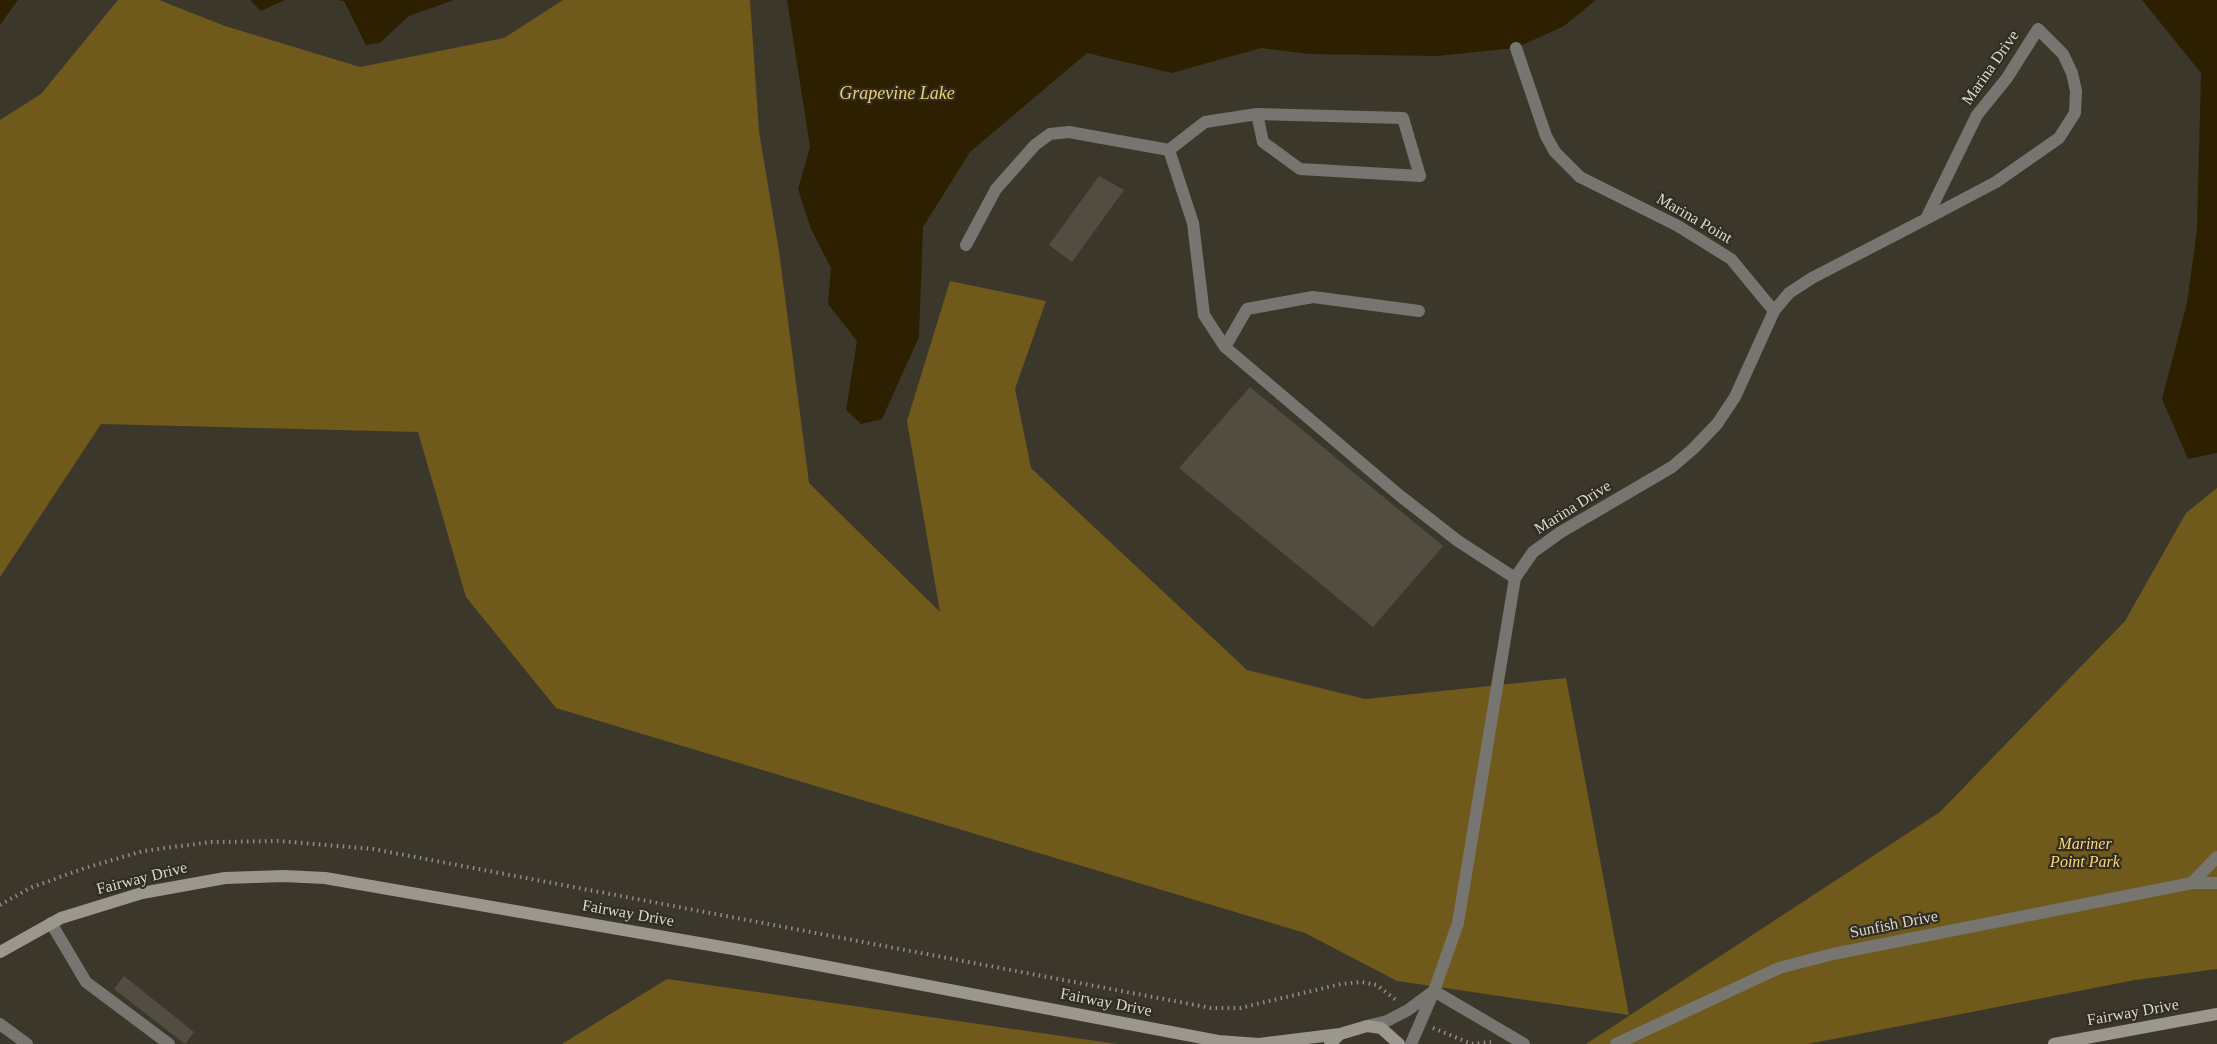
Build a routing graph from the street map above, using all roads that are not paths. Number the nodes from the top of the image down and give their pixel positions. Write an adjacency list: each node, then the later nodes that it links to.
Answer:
1 (1516, 48): 7 (street, Marina Point)
2 (1257, 114): 2 (street); 3 (street)
3 (1169, 150): 5 (street); 8 (street)
4 (1926, 219): 4 (street, Marina Drive); 7 (street, Marina Drive)
5 (966, 245)
6 (1419, 311): 8 (street)
7 (1774, 311): 9 (street, Marina Drive)
8 (1225, 347): 9 (street)
9 (1515, 578): 15 (street, Marina Drive)
10 (2217, 857): 11 (street)
11 (2192, 883): 12 (street, Sunfish Drive); 27 (street, Sunfish Drive)
12 (2217, 883)
13 (51, 924): 14 (street, Fairway Drive); 21 (street); 22 (street, Fairway Drive)
14 (0, 952)
15 (1434, 991): 18 (street); 25 (street, Marina Drive); 26 (street)
16 (2217, 1014): 28 (street, Fairway Drive)
17 (0, 1024): 20 (street)
18 (1367, 1026): 19 (street, Fairway Drive); 24 (street)
19 (1340, 1034): 22 (street, Fairway Drive); 23 (street, Fairway Drive)
20 (27, 1044)
21 (169, 1044)
22 (1260, 1044)
23 (1330, 1044)
24 (1399, 1044)
25 (1411, 1044)
26 (1524, 1044)
27 (1616, 1044)
28 (2054, 1044)

